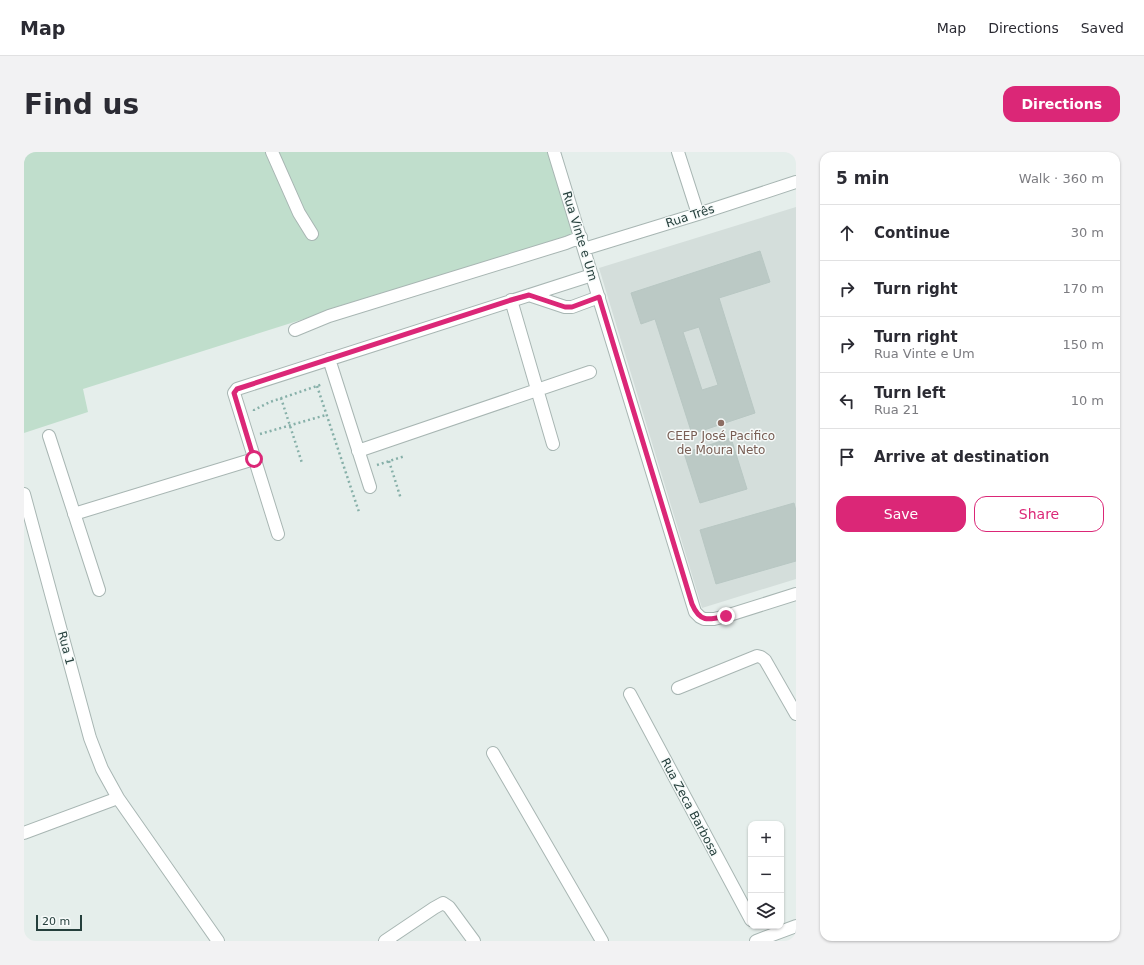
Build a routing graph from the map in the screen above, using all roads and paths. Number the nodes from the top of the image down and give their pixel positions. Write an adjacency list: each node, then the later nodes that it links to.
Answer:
1 (272, 152): 6 (street)
2 (554, 152): 7 (street, Rua Vinte e Um)
3 (678, 152): 5 (street)
4 (796, 182): 5 (street, Rua Três)
5 (698, 214): 7 (street, Rua Três)
6 (312, 234)
7 (583, 243): 8 (street, Rua Vinte e Um); 12 (street, Rua Três)
8 (592, 275): 9 (street); 10 (street, Rua Vinte e Um)
9 (529, 295): 10 (street); 11 (street)
10 (599, 297): 36 (street, Rua Vinte e Um)
11 (511, 300): 13 (street); 17 (street)
12 (296, 330)
13 (329, 359): 15 (street); 23 (street)
14 (590, 372): 17 (street)
15 (336, 380): 16 (path); 25 (street)
16 (317, 386): 18 (path); 20 (path)
17 (537, 390): 24 (street); 25 (street)
18 (281, 398): 19 (path); 21 (path)
19 (254, 410)
20 (326, 415): 21 (path); 32 (path)
21 (290, 425): 23 (path); 28 (path)
22 (49, 436): 33 (street)
23 (248, 438): 26 (street)
24 (553, 444)
25 (358, 451): 29 (street)
26 (254, 459): 33 (street); 34 (street)
27 (389, 461): 31 (path)
28 (302, 463)
29 (370, 487)
30 (24, 494): 41 (street, Rua 1)
31 (401, 499)
32 (359, 512)
33 (74, 514): 35 (street)
34 (278, 534)
35 (99, 590)
36 (796, 594)
37 (678, 688): 39 (street)
38 (630, 694): 43 (street, Rua Zeca Barbosa)
39 (796, 714)
40 (493, 753): 50 (street)
41 (118, 798): 42 (street); 47 (street, Rua 1)
42 (24, 833)
43 (748, 914)
44 (796, 926): 46 (street)
45 (755, 929): 46 (street)
46 (760, 940)
47 (218, 941)
48 (386, 941): 49 (street)
49 (474, 941)
50 (602, 941)

